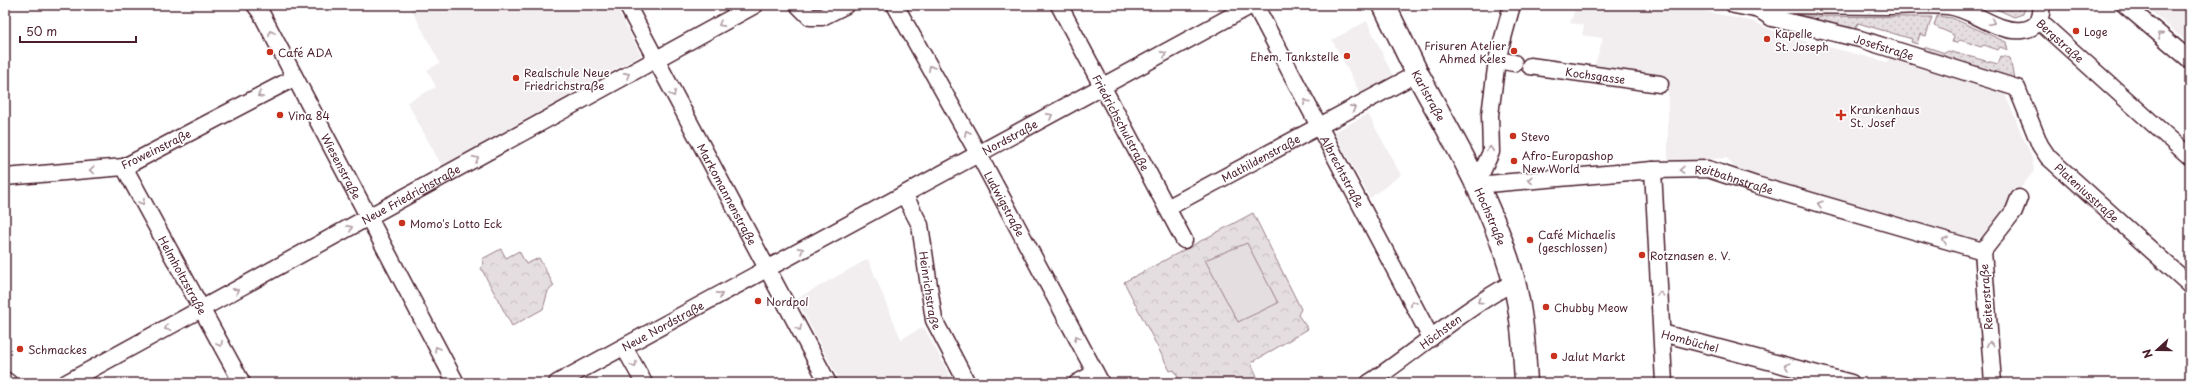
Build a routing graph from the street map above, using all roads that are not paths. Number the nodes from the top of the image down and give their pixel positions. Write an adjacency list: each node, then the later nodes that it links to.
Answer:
1 (627, 5): 18 (street, Markomannenstraße)
2 (755, 5): 18 (street, Neue Friedrichstraße, one-way to 18)
3 (798, 5): 4 (street)
4 (846, 5)
5 (896, 5): 29 (street, Ludwigstraße, one-way to 5)
6 (1058, 5): 27 (street, Friedrichschulstraße)
7 (1252, 5): 27 (street, Nordstraße, one-way to 7)
8 (1255, 5): 28 (street, Albrechtstraße, one-way to 8)
9 (1384, 5): 23 (main road, Karlstraße)
10 (1512, 5): 19 (street, Hochstraße)
11 (1734, 5): 16 (street, Bergstraße)
12 (1790, 5): 16 (street, Bergstraße); 17 (street, Bergstraße, one-way to 17)
13 (2041, 5): 17 (street)
14 (2125, 5): 20 (street, one-way to 14)
15 (259, 8): 24 (street, Wiesenstraße, one-way to 15)
16 (1760, 10): 26 (street, Josefstraße)
17 (2039, 21): 30 (street, Bergstraße)
18 (655, 59): 38 (street, Neue Friedrichstraße, one-way to 18); 41 (street, Markomannenstraße, one-way to 41)
19 (1497, 60): 21 (street); 34 (street, Hochstraße, one-way to 19)
20 (2190, 60)
21 (1514, 63)
22 (1530, 66): 25 (street, Kochsgasse)
23 (1418, 73): 28 (street, Mathildenstraße, one-way to 23); 34 (main road, Karlstraße)
24 (294, 78): 31 (street, Froweinstraße, one-way to 31); 38 (street, Wiesenstraße)
25 (1660, 84)
26 (2008, 85): 43 (street, Plateniusstraße)
27 (1103, 88): 29 (street, Nordstraße, one-way to 27); 37 (street, Friedrichschulstraße)
28 (1319, 127): 37 (street, Mathildenstraße); 46 (street, Albrechtstraße, one-way to 28)
29 (979, 155): 35 (street, Nordstraße); 48 (street, Ludwigstraße, one-way to 29)
30 (2190, 157)
31 (124, 168): 33 (street, Froweinstraße, one-way to 33); 44 (street, Helmholtzstraße, one-way to 44)
32 (1653, 170): 34 (street, Reitbahnstraße, one-way to 34); 40 (street, Reitbahnstraße, one-way to 32); 45 (street, Hombüchel, one-way to 32)
33 (5, 177)
34 (1476, 185): 42 (main road, Hochstraße)
35 (904, 194): 41 (street, Nordstraße, one-way to 35); 57 (street, Heinrichstraße)
36 (2019, 198): 40 (street, Reiterstraße)
37 (1167, 208): 39 (street, Friedrichschulstraße)
38 (368, 218): 44 (street, Neue Friedrichstraße, one-way to 38); 53 (street, Wiesenstraße, one-way to 38)
39 (1184, 240)
40 (1982, 251): 63 (street, Reiterstraße, one-way to 40)
41 (767, 269): 47 (street, Neue Nordstraße, one-way to 41); 56 (street, Markomannenstraße, one-way to 56)
42 (1514, 282): 46 (street, Höchsten, one-way to 46); 60 (main road, Hochstraße)
43 (2190, 285)
44 (201, 309): 51 (street, Neue Friedrichstraße, one-way to 51); 52 (street, Helmholtzstraße, one-way to 52)
45 (1662, 333): 61 (street); 62 (street, Hombüchel, one-way to 45)
46 (1431, 338): 59 (street, Höchsten)
47 (624, 347): 54 (street, Neue Nordstraße); 55 (street, one-way to 55)
48 (1098, 378): 58 (street)
49 (5, 380): 50 (street)
50 (9, 383)
51 (66, 383)
52 (242, 383)
53 (456, 383)
54 (557, 383)
55 (644, 383)
56 (828, 383)
57 (967, 383)
58 (1077, 383)
59 (1369, 383)
60 (1526, 383)
61 (1664, 383)
62 (1852, 383)
63 (1993, 383)

